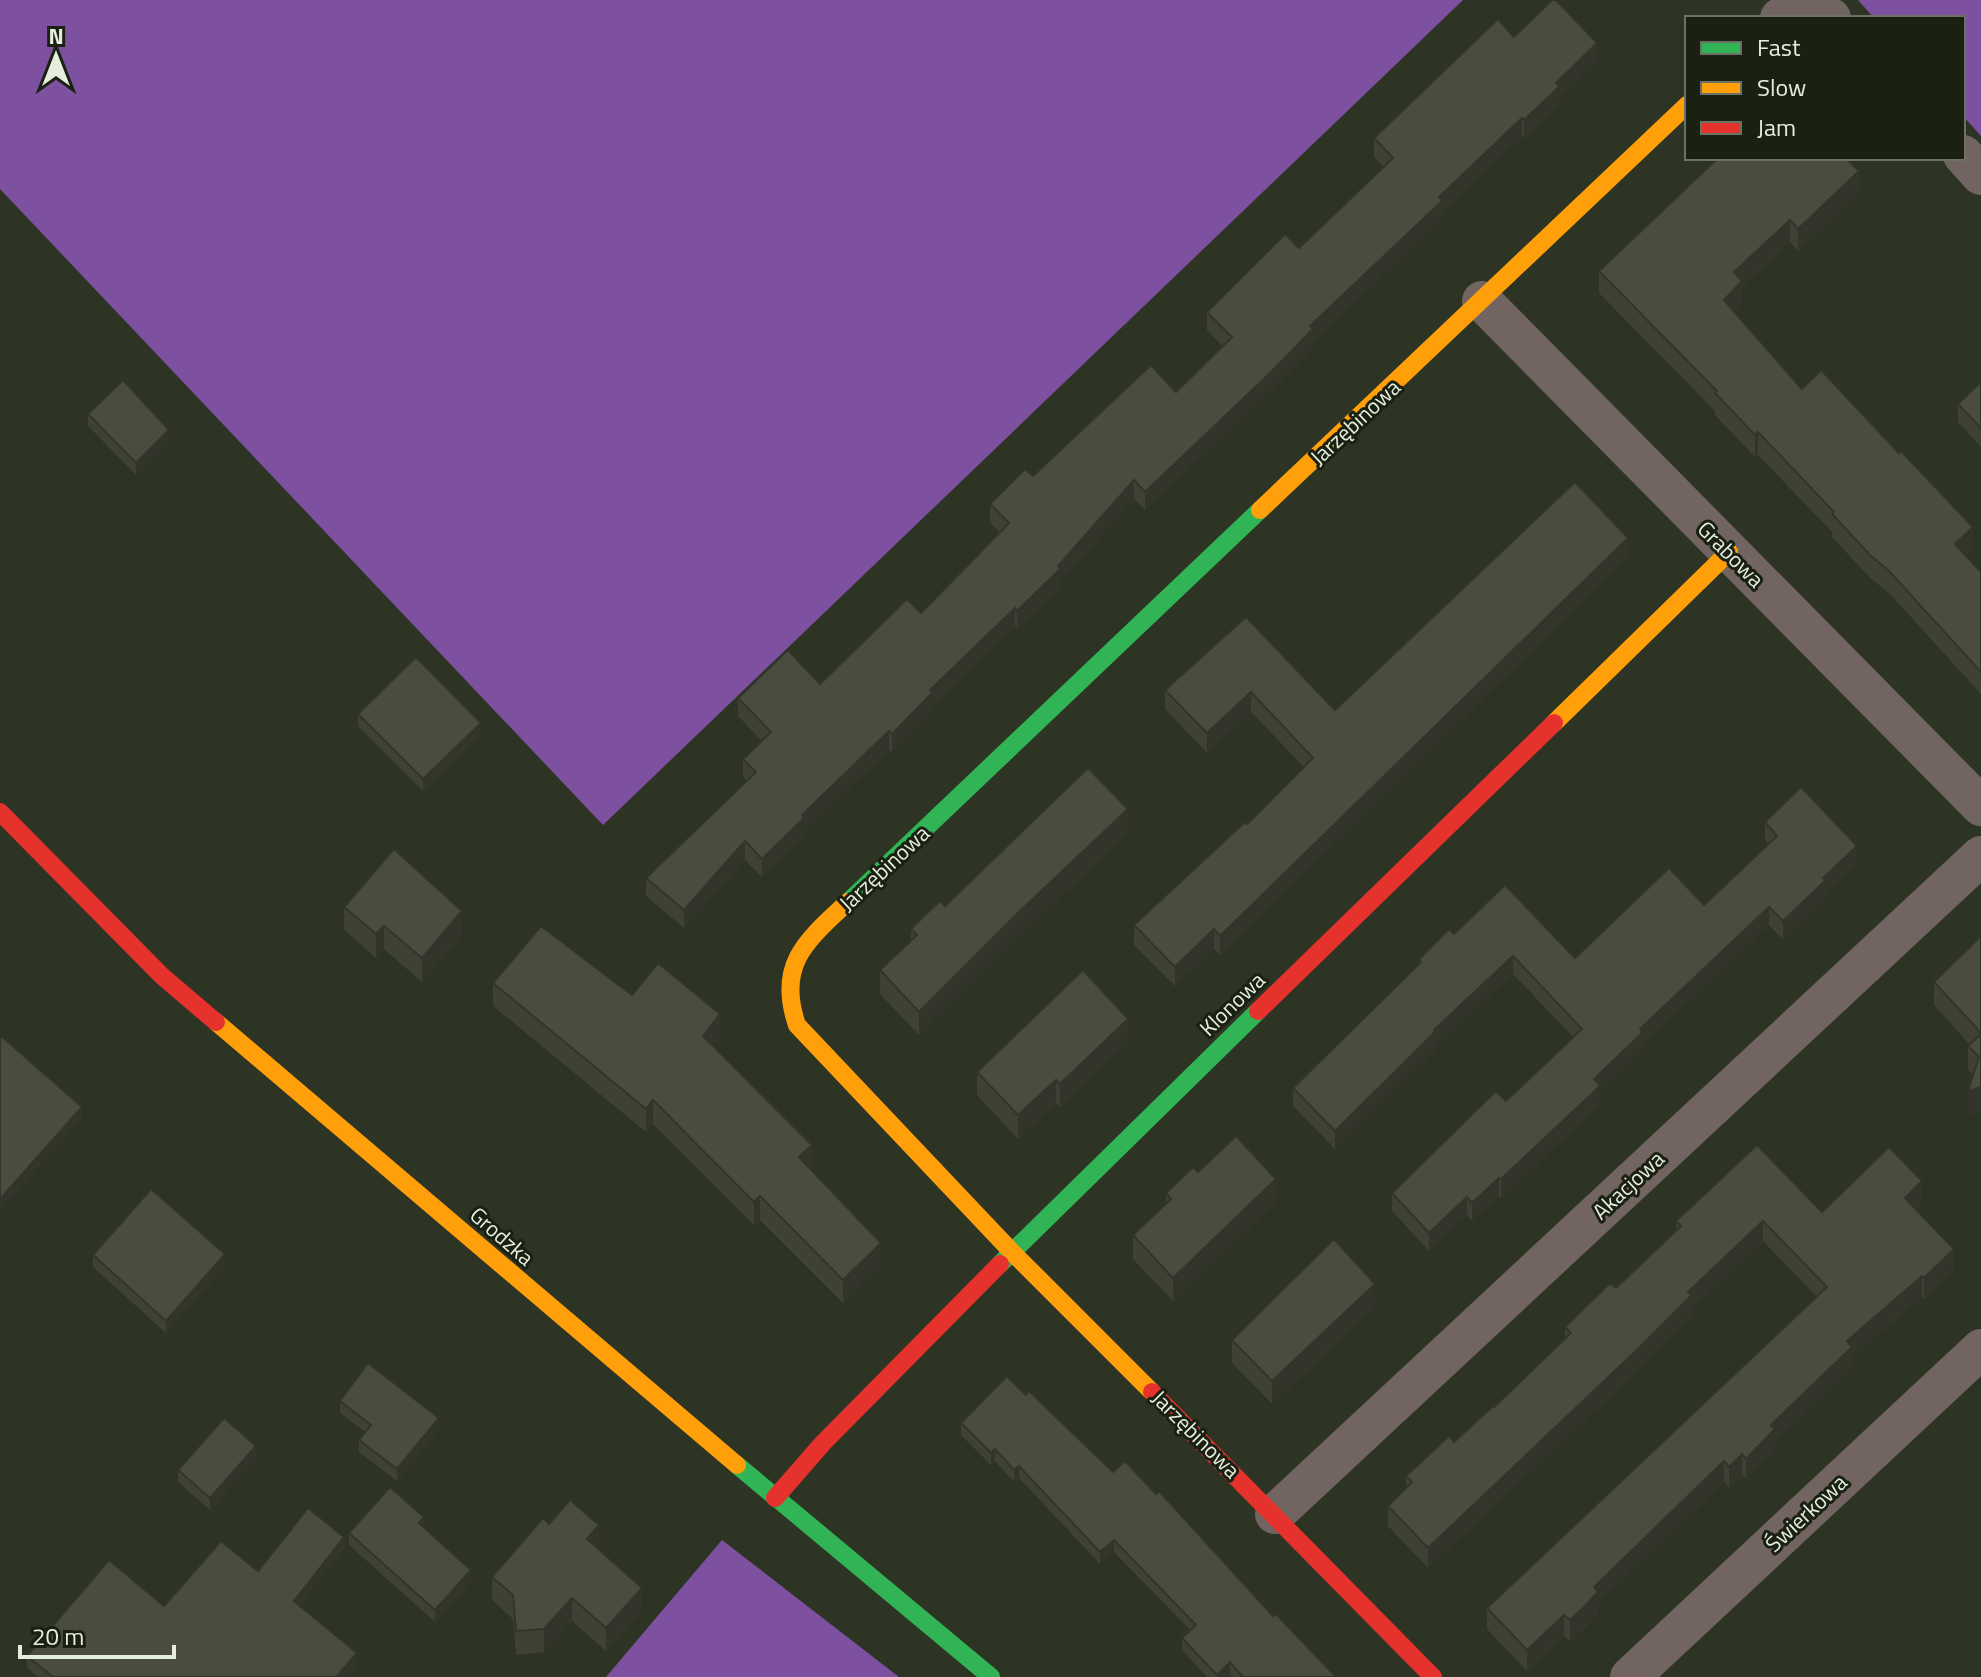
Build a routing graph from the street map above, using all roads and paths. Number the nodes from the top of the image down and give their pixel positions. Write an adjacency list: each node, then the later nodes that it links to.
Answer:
1 (1788, 16): 2 (street)
2 (1822, 16)
3 (1685, 107): 6 (street, Jarzębinowa)
4 (1965, 157): 5 (street)
5 (1981, 175)
6 (1482, 301): 7 (street, Grabowa); 11 (street, Jarzębinowa)
7 (1729, 552): 8 (street, Grabowa); 11 (street, Klonowa)
8 (1981, 806)
9 (0, 812): 13 (street, Grodzka)
10 (1981, 856): 14 (street, Akacjowa)
11 (1012, 1252): 13 (street, Klonowa); 14 (street, Jarzębinowa)
12 (1981, 1349): 17 (street, Świerkowa)
13 (775, 1498): 15 (street, Grodzka)
14 (1275, 1514): 16 (street, Jarzębinowa)
15 (991, 1677)
16 (1433, 1677)
17 (1630, 1677)

